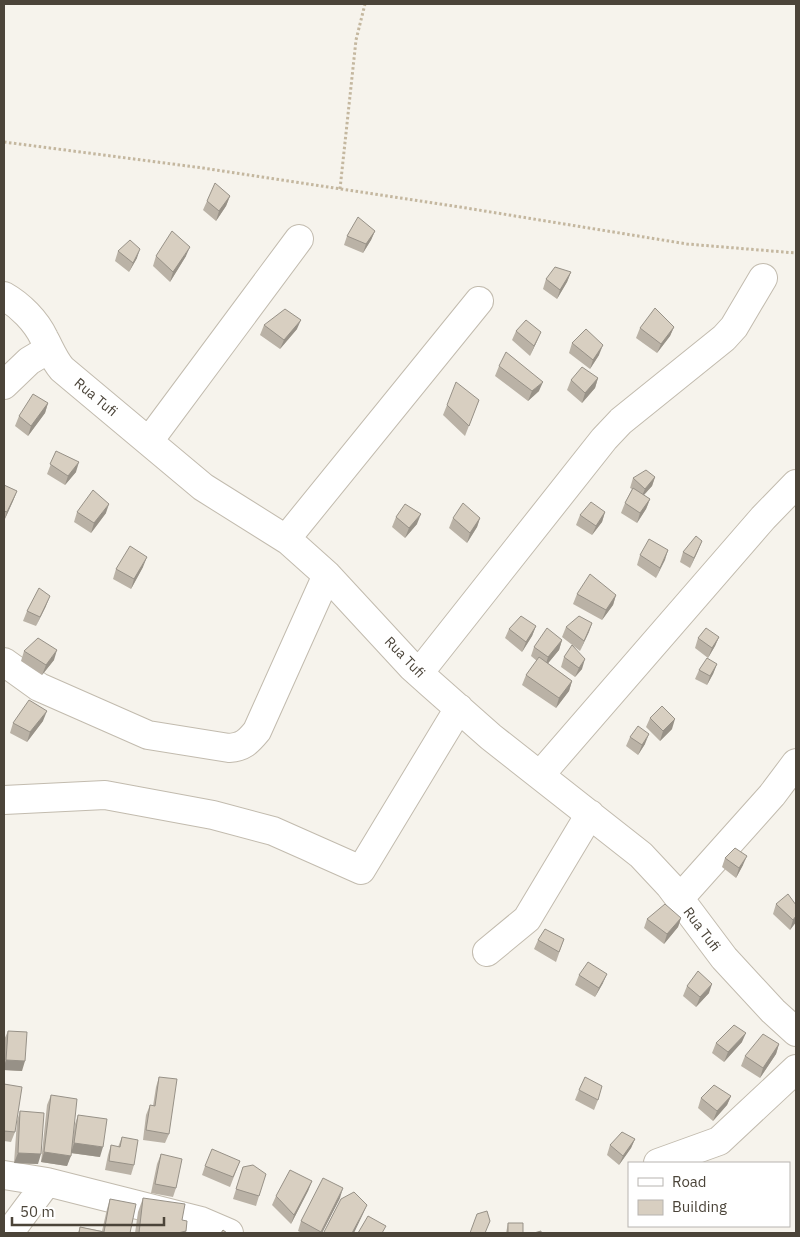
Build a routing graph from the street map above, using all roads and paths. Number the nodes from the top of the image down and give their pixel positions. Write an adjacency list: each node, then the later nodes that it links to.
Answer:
1 (365, 4): 3 (path)
2 (4, 142): 3 (path)
3 (340, 189): 5 (path)
4 (299, 239): 11 (street)
5 (796, 253)
6 (762, 278): 16 (street)
7 (4, 296): 9 (street, Rua Tufi)
8 (479, 301): 13 (street)
9 (49, 349): 10 (street); 11 (street, Rua Tufi)
10 (4, 385)
11 (149, 441): 13 (street, Rua Tufi)
12 (796, 484): 19 (street)
13 (286, 539): 14 (street, Rua Tufi)
14 (326, 575): 15 (street); 16 (street, Rua Tufi)
15 (4, 662)
16 (420, 673): 17 (street, Rua Tufi)
17 (459, 708): 19 (street, Rua Tufi); 20 (street)
18 (796, 763): 22 (street)
19 (540, 775): 21 (street, Rua Tufi)
20 (4, 800)
21 (590, 814): 22 (street, Rua Tufi); 23 (street)
22 (679, 899): 24 (street, Rua Tufi)
23 (487, 952)
24 (794, 1024)
25 (796, 1069): 26 (street)
26 (661, 1162)
27 (4, 1175): 28 (street)
28 (47, 1182): 29 (street); 30 (street)
29 (199, 1227): 31 (street)
30 (8, 1233)
31 (229, 1233)

